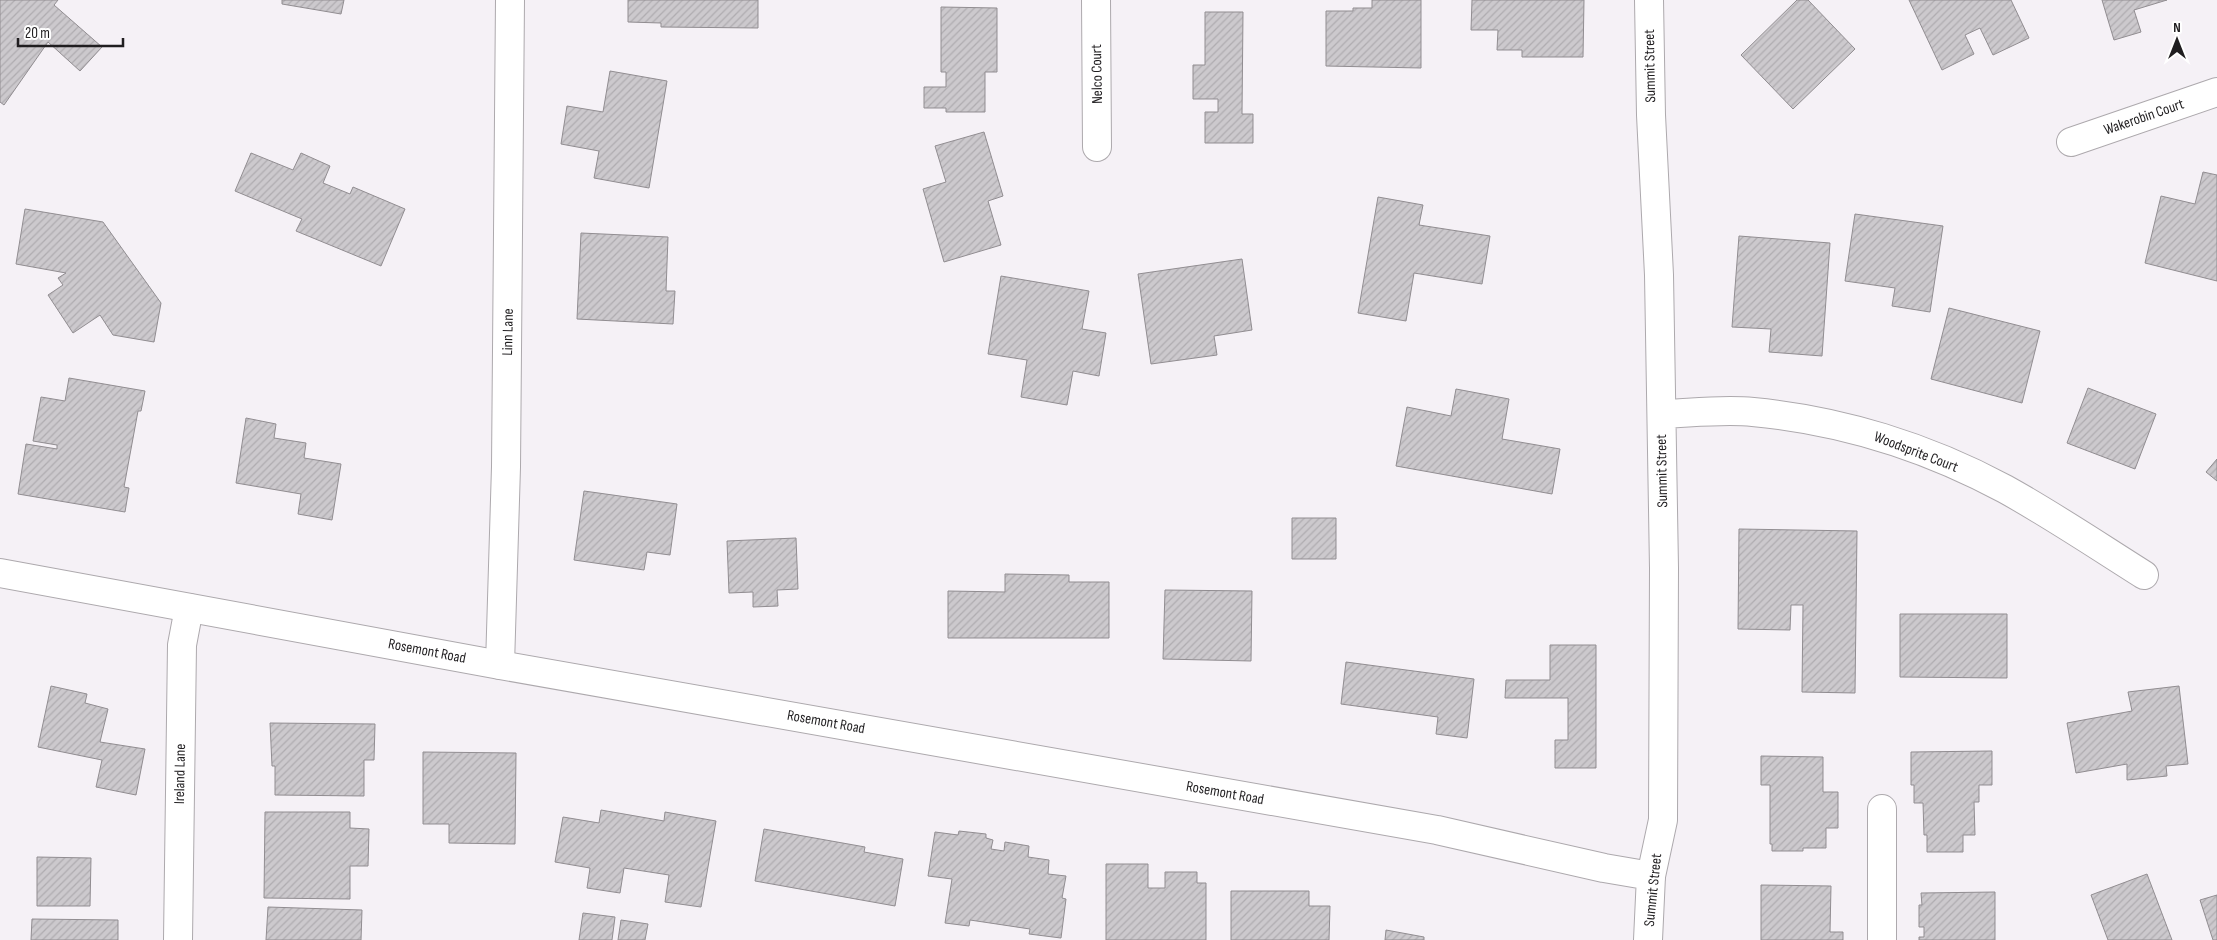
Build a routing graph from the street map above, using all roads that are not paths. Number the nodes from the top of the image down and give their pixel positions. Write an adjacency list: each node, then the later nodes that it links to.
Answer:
1 (510, 0): 11 (street, Linn Lane)
2 (1096, 0): 6 (street, Nelco Court)
3 (1649, 0): 7 (street, Summit Street)
4 (2217, 92): 5 (street, Wakerobin Court)
5 (2072, 142)
6 (1097, 147)
7 (1662, 414): 9 (street, Woodsprite Court); 13 (street, Summit Street)
8 (0, 573): 10 (street, Rosemont Road)
9 (2144, 574)
10 (189, 608): 11 (street, Rosemont Road); 14 (street, Ireland Lane)
11 (500, 665): 13 (street, Rosemont Road)
12 (1882, 809): 16 (street)
13 (1651, 876): 15 (street, Summit Street)
14 (178, 940)
15 (1648, 940)
16 (1882, 940)

